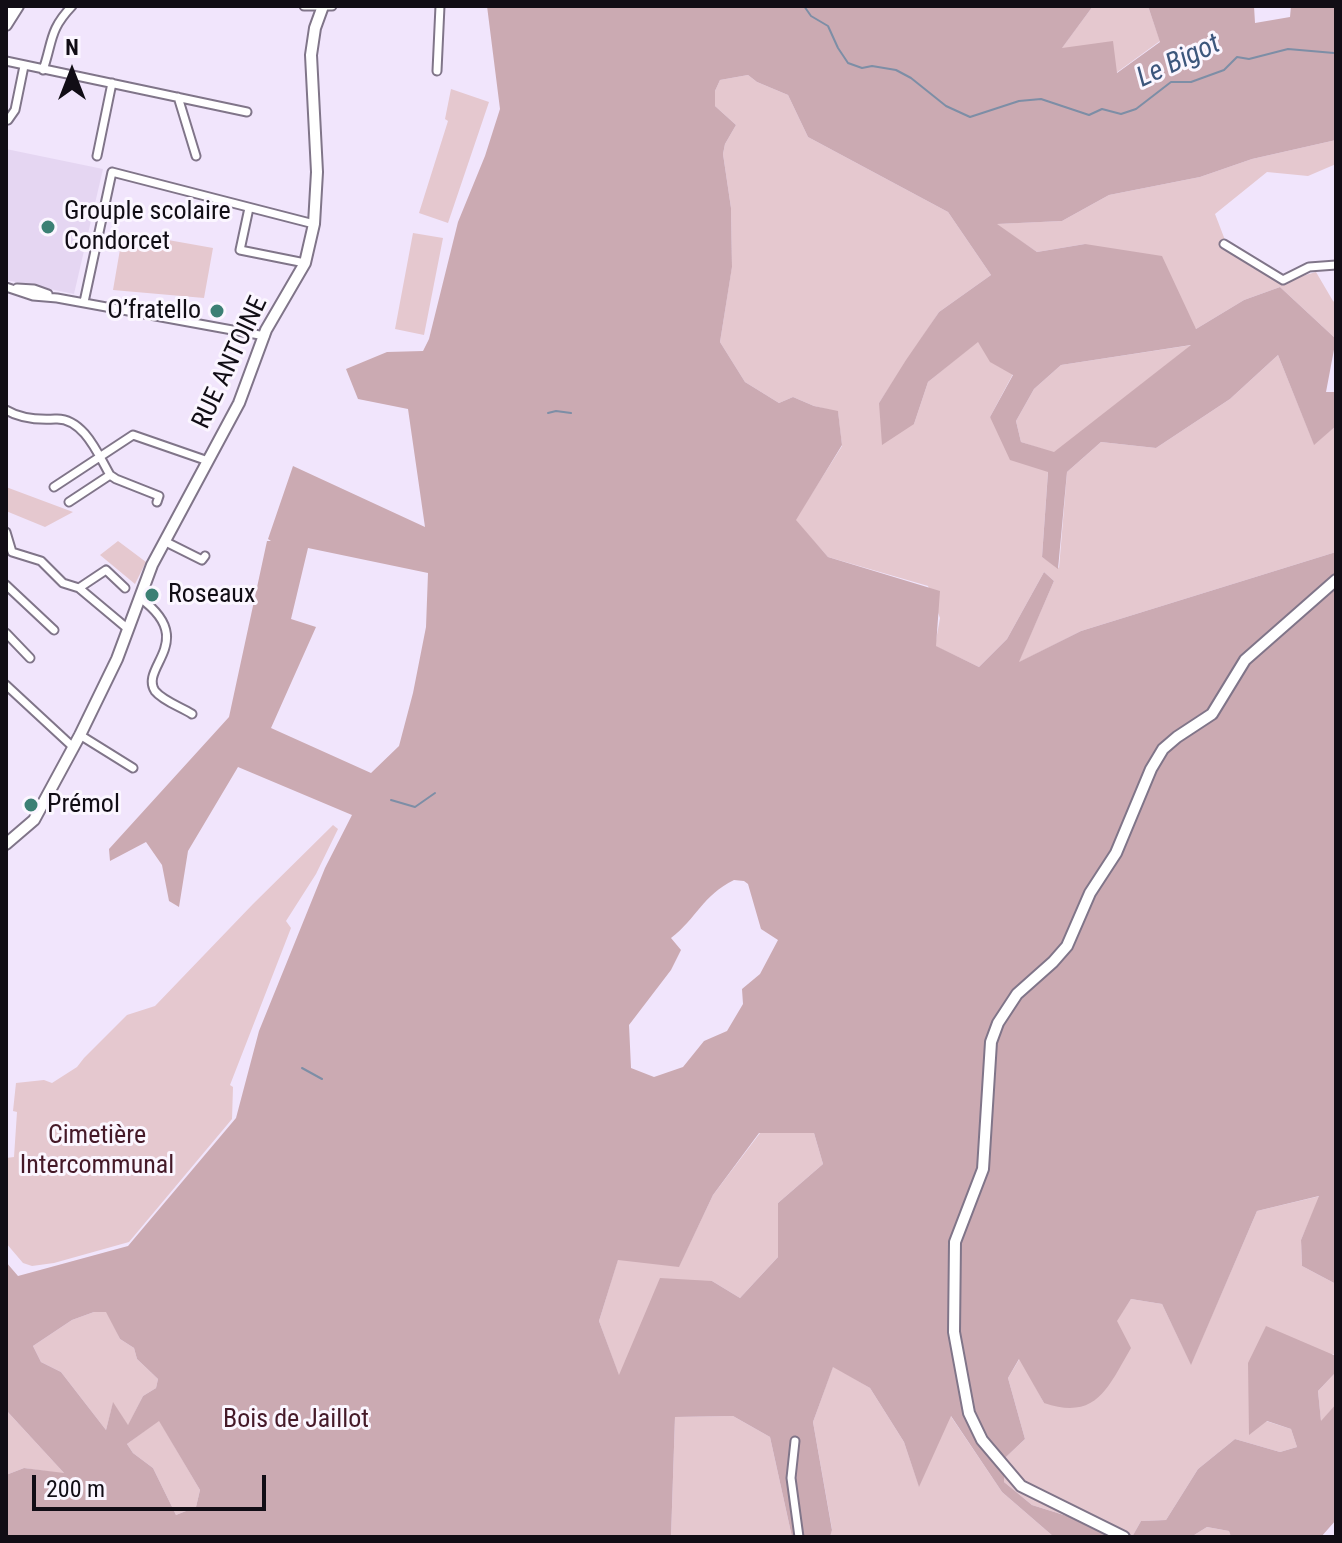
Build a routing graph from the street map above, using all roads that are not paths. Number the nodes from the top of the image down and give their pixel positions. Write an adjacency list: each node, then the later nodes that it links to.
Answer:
1 (18, 6): 7 (street)
2 (72, 6): 10 (street)
3 (304, 6): 4 (street)
4 (323, 6): 5 (street); 19 (street, RUE ANTOINE)
5 (332, 6)
6 (440, 6): 11 (street)
7 (6, 25)
8 (6, 61): 9 (street)
9 (24, 66): 10 (street); 15 (street)
10 (43, 70): 12 (street)
11 (437, 71)
12 (112, 83): 13 (street); 16 (street)
13 (178, 97): 14 (street); 17 (street)
14 (247, 112)
15 (8, 120)
16 (97, 156)
17 (196, 156)
18 (249, 208): 19 (street); 21 (street); 24 (street)
19 (314, 224): 21 (street, RUE ANTOINE)
20 (1224, 244): 22 (street)
21 (305, 263): 25 (street, RUE ANTOINE)
22 (1336, 265)
23 (6, 287): 24 (street)
24 (84, 302): 25 (street)
25 (265, 336): 28 (street, RUE ANTOINE)
26 (6, 410): 27 (street)
27 (99, 456): 28 (street); 29 (street); 30 (street)
28 (208, 461): 34 (street, RUE ANTOINE)
29 (110, 475): 31 (street); 32 (street)
30 (54, 487)
31 (69, 502)
32 (157, 502)
33 (6, 532): 38 (street)
34 (164, 541): 35 (street); 41 (street, RUE ANTOINE)
35 (205, 556)
36 (1336, 580): 55 (street)
37 (6, 585): 40 (street)
38 (79, 588): 39 (street); 43 (street)
39 (125, 588)
40 (15, 594): 42 (street); 44 (street)
41 (140, 598): 43 (street, RUE ANTOINE); 48 (street)
42 (6, 602)
43 (128, 629): 49 (street, RUE ANTOINE)
44 (54, 630)
45 (6, 633): 46 (street)
46 (30, 658)
47 (6, 685): 50 (street)
48 (192, 714)
49 (80, 735): 50 (street, RUE ANTOINE); 51 (street)
50 (73, 747): 52 (street, RUE ANTOINE)
51 (133, 768)
52 (6, 844)
53 (795, 1441): 54 (street)
54 (799, 1537)
55 (1124, 1537)

